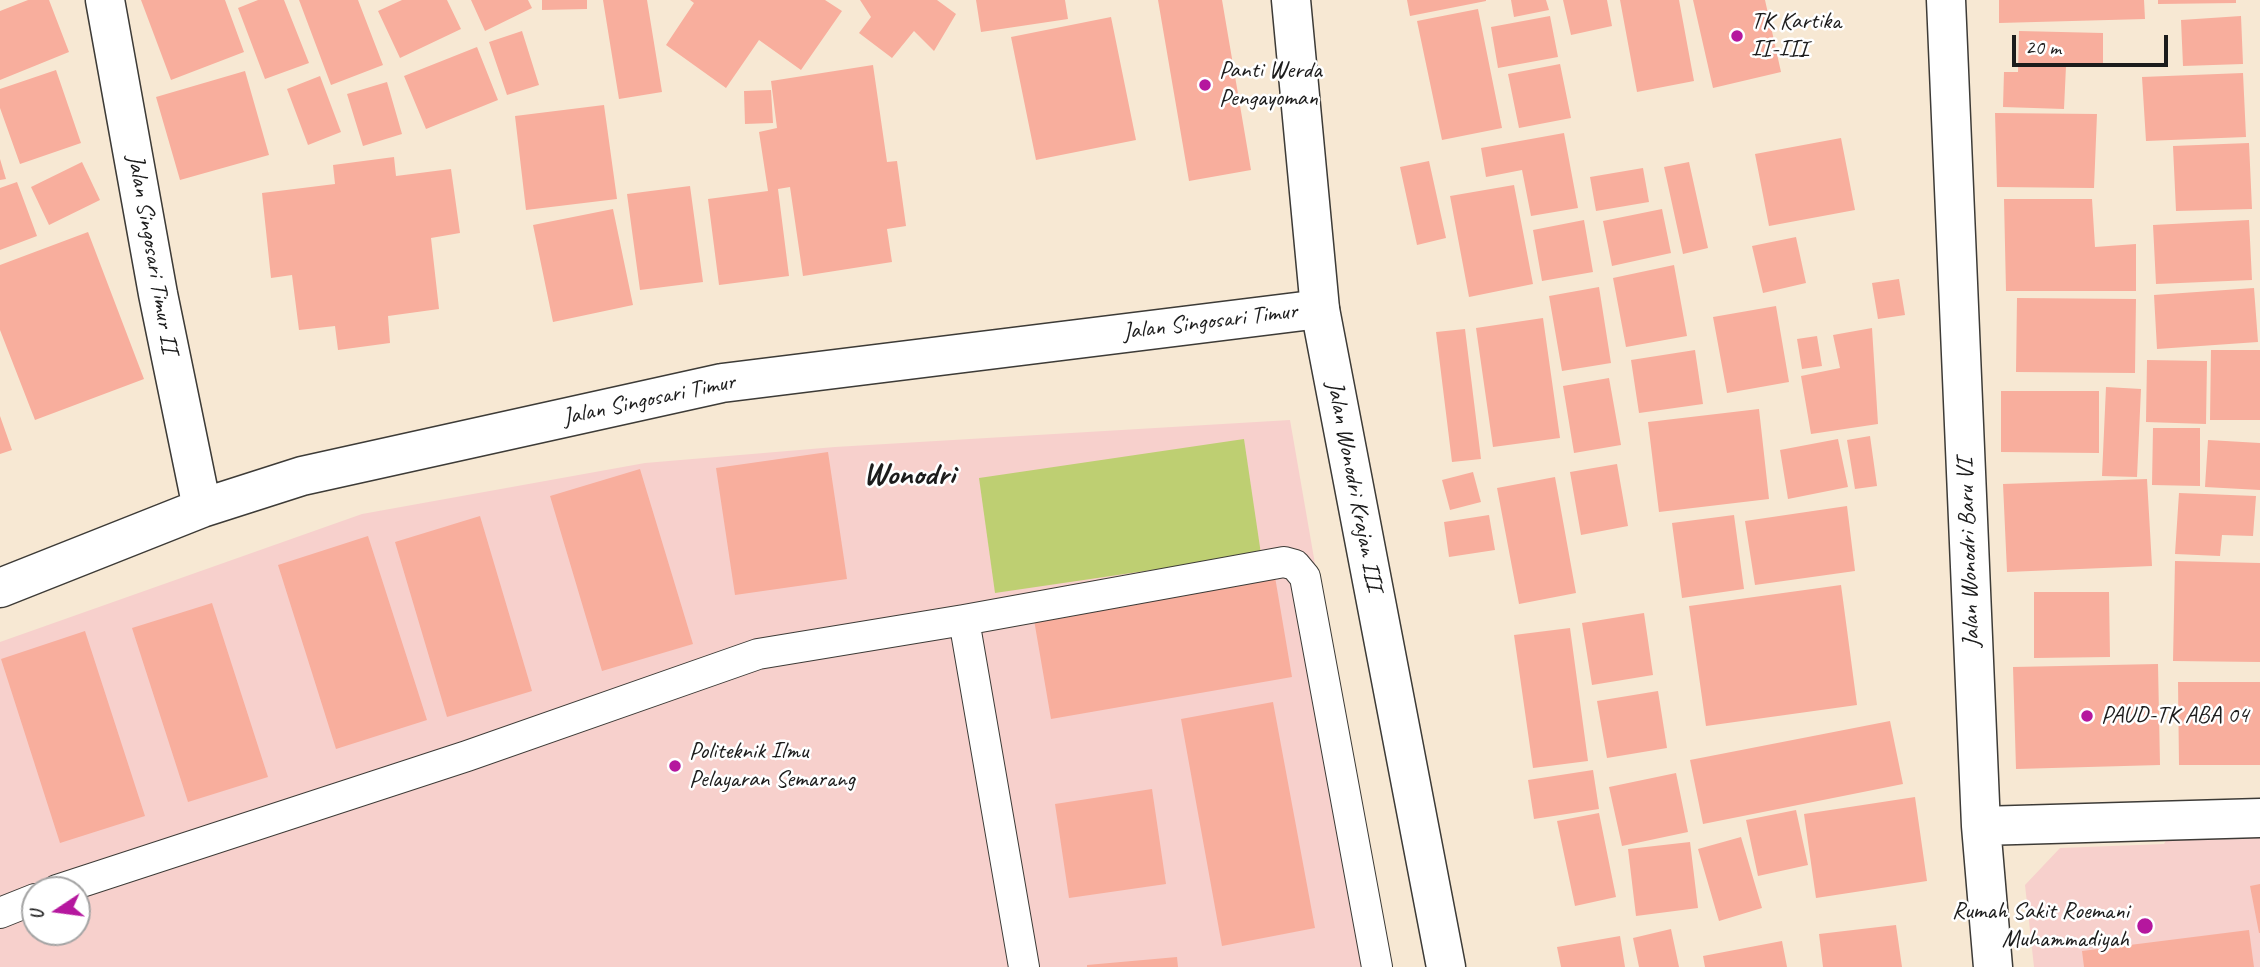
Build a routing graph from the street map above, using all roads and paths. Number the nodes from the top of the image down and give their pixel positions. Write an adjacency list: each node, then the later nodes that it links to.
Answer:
1 (105, 0): 5 (street, Jalan Singosari Timur II)
2 (1291, 0): 4 (street, Jalan Wonodri Krajan III)
3 (1946, 0): 9 (street, Jalan Wonodri Baru VI)
4 (1320, 309): 5 (street, Jalan Singosari Timur); 15 (street, Jalan Wonodri Krajan III)
5 (202, 508): 6 (street, Jalan Singosari Timur)
6 (0, 588)
7 (964, 620): 10 (lane); 13 (lane); 14 (lane)
8 (2260, 818): 9 (street)
9 (1981, 826): 16 (street)
10 (91, 879)
11 (21, 905): 12 (lane)
12 (0, 913)
13 (1024, 967)
14 (1377, 967)
15 (1446, 967)
16 (1993, 967)

